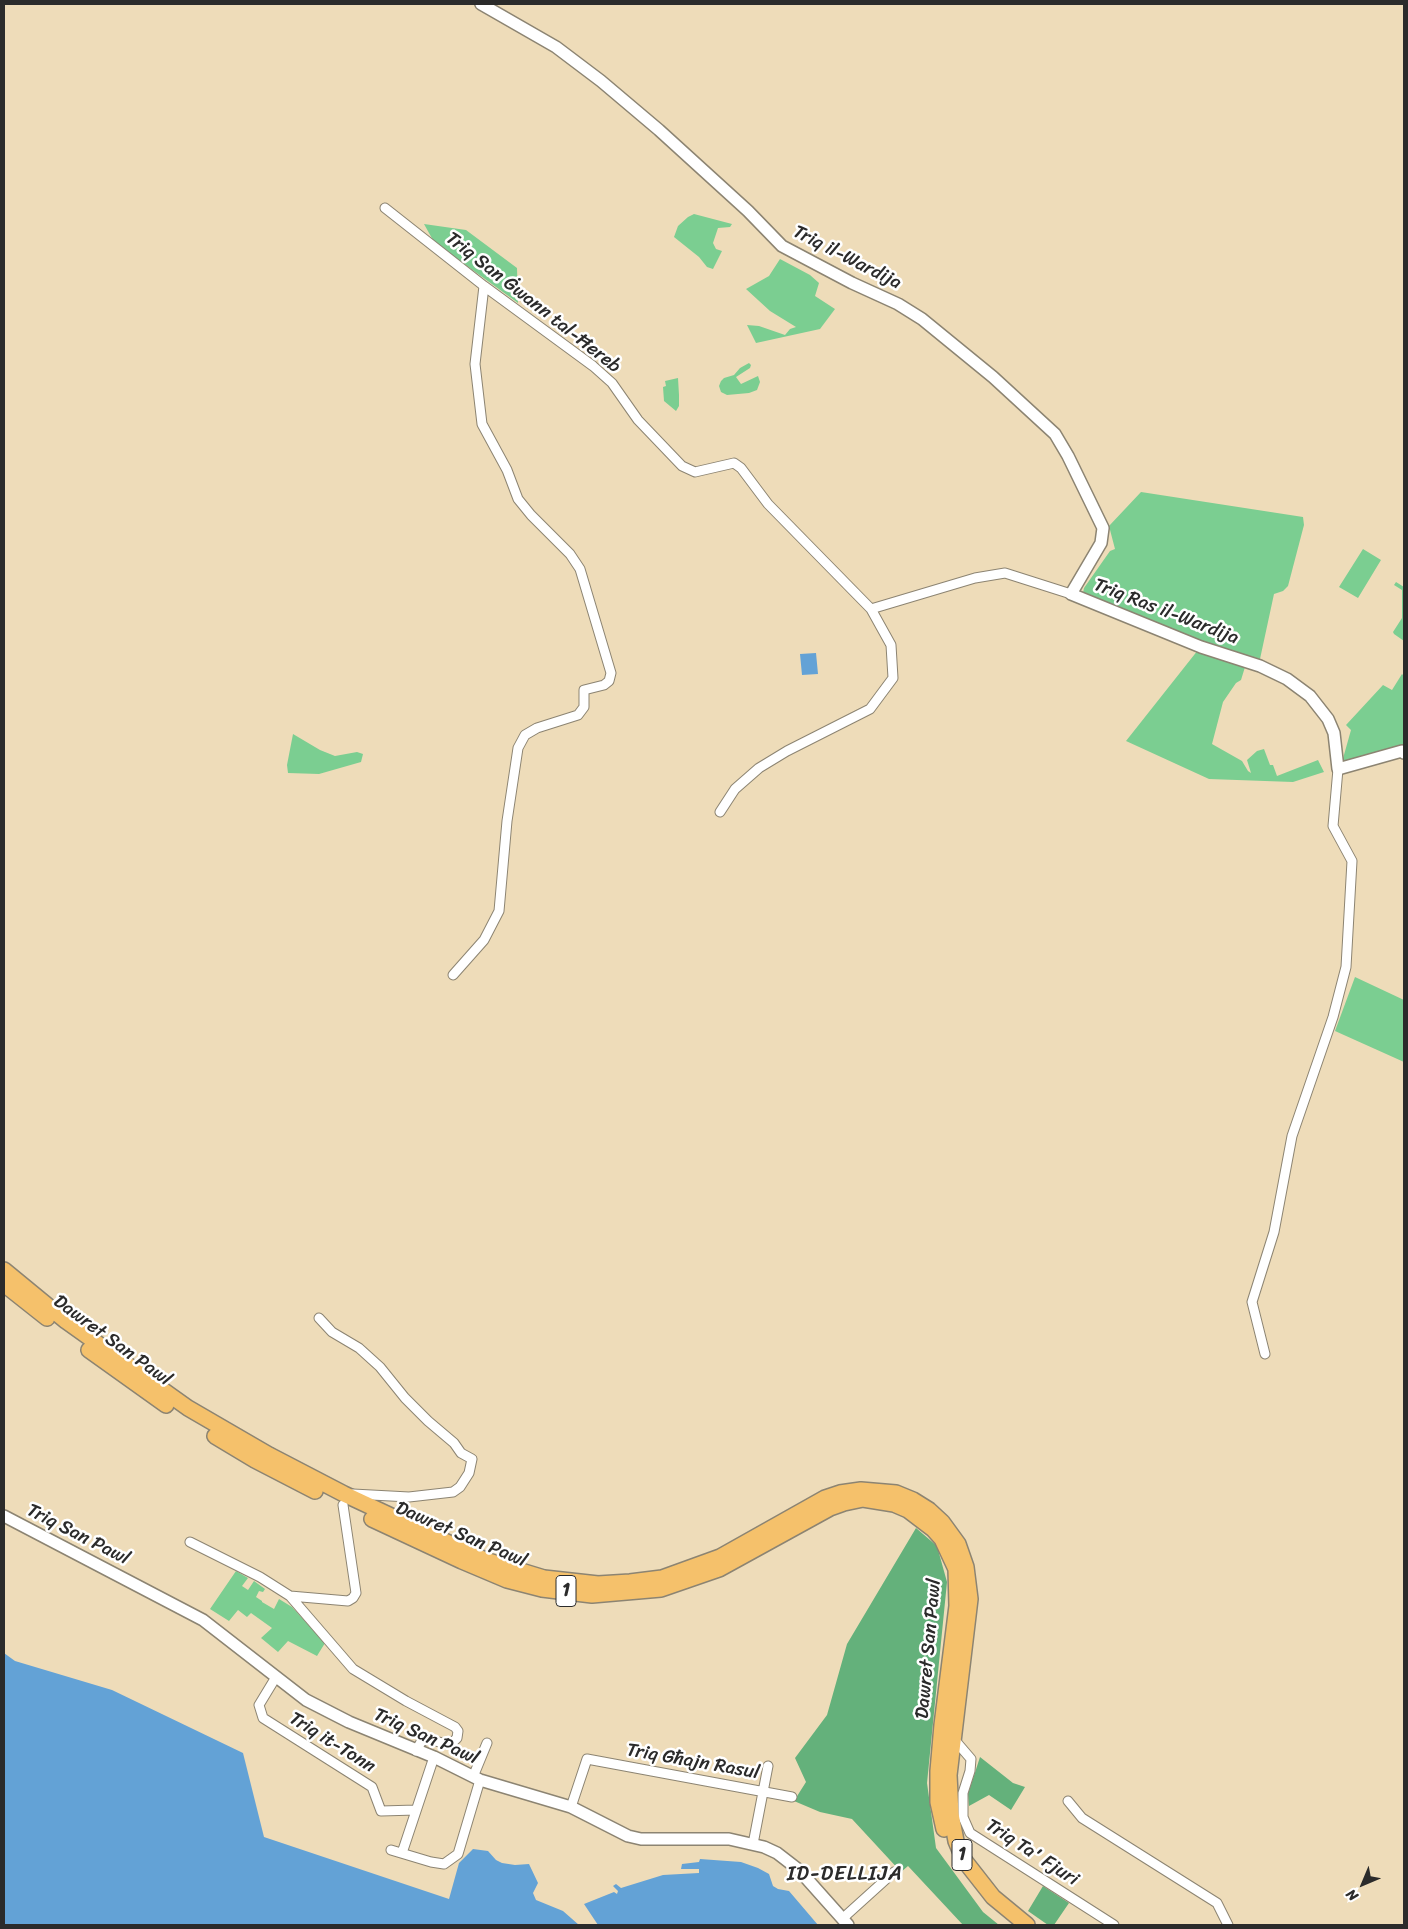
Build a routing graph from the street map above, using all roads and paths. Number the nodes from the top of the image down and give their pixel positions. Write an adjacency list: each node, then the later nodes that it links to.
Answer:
1 (481, 4): 4 (street, Triq il-Wardija)
2 (385, 208): 3 (street, Triq San Ġwann tal-Ħereb)
3 (484, 286): 5 (street, Triq San Ġwann tal-Ħereb); 9 (street)
4 (1071, 594): 5 (street, Triq Ras il-Wardija); 7 (street, Triq Ras il-Wardija)
5 (871, 609): 8 (street, Triq San Ġwann tal-Ħereb)
6 (1404, 753): 7 (street)
7 (1338, 769): 13 (street, Triq Ras il-Wardija)
8 (720, 812)
9 (453, 975)
10 (4, 1270): 14 (highway, Dawret San Pawl / 1)
11 (4, 1284): 14 (highway, Dawret San Pawl / 1)
12 (319, 1318): 14 (street)
13 (1265, 1354)
14 (344, 1500): 17 (street); 19 (highway, Dawret San Pawl / 1); 25 (highway, Dawret San Pawl / 1)
15 (4, 1516): 18 (street, Triq San Pawl)
16 (190, 1542): 17 (street)
17 (290, 1596): 21 (street)
18 (276, 1677): 21 (street, Triq San Pawl); 32 (street, Triq it-Tonn)
19 (953, 1737): 23 (highway, Dawret San Pawl / 1); 25 (street, Dawret San Pawl); 26 (street)
20 (487, 1743): 27 (street)
21 (416, 1751): 22 (street, Triq San Pawl)
22 (434, 1757): 27 (street, Triq San Pawl); 32 (street)
23 (950, 1760): 26 (street); 39 (highway, Dawret San Pawl / 1)
24 (768, 1766): 28 (street)
25 (938, 1771): 38 (highway, Dawret San Pawl / 1)
26 (970, 1771): 40 (street, Triq Ta' Fjuri)
27 (476, 1778): 31 (street, Triq San Pawl); 35 (street)
28 (764, 1791): 29 (street, Triq Għajn Rasul); 31 (street, Triq Għajn Rasul); 33 (street)
29 (792, 1797)
30 (1068, 1802): 41 (street)
31 (571, 1807): 33 (street, Triq San Pawl)
32 (416, 1810): 35 (street)
33 (753, 1844): 37 (street, Triq San Pawl)
34 (391, 1850): 35 (street)
35 (402, 1853)
36 (894, 1872): 37 (street)
37 (845, 1922)
38 (1009, 1925)
39 (1027, 1925)
40 (1114, 1925)
41 (1228, 1925)

